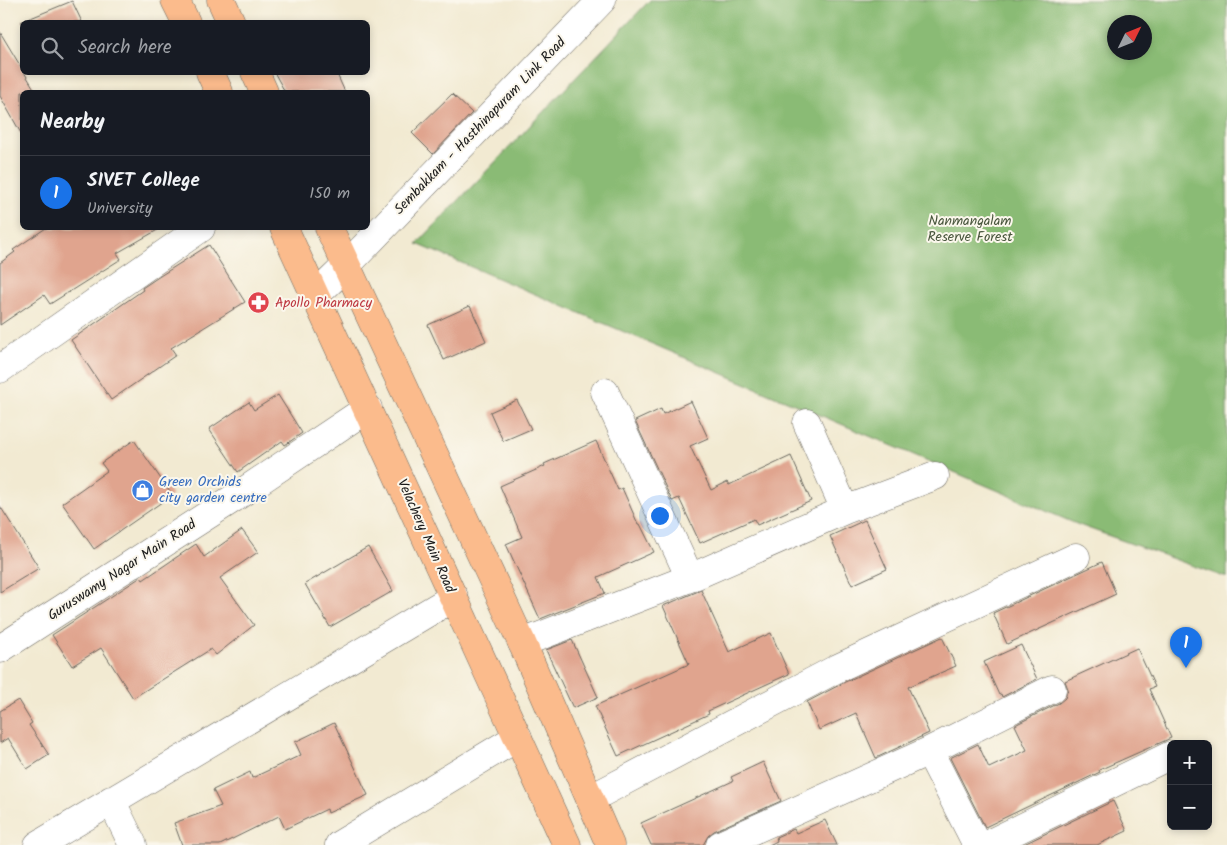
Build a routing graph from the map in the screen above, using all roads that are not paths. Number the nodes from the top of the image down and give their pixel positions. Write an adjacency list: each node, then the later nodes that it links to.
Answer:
1 (175, 0): 4 (main road)
2 (220, 0): 5 (main road)
3 (602, 0): 13 (street, Sembakkam - Hasthinapuram Link Road)
4 (185, 20)
5 (230, 20)
6 (212, 75): 8 (main road)
7 (256, 75): 9 (main road)
8 (219, 90)
9 (263, 90)
10 (197, 230): 15 (street)
11 (285, 230): 14 (main road, Velachery Main Road)
12 (329, 230): 13 (main road)
13 (347, 266): 14 (street, Sembakkam - Hasthinapuram Link Road); 24 (main road)
14 (316, 295): 17 (main road, Velachery Main Road)
15 (0, 369)
16 (605, 392): 22 (street)
17 (368, 408): 23 (main road, Velachery Main Road); 25 (street, Guruswamy Nagar Main Road)
18 (807, 423): 20 (street)
19 (935, 476): 20 (street)
20 (845, 510): 22 (street)
21 (1076, 557): 30 (street)
22 (690, 578): 24 (street)
23 (454, 597): 27 (main road, Velachery Main Road); 31 (street)
24 (522, 643): 30 (main road)
25 (0, 648)
26 (1052, 689): 28 (street)
27 (518, 737): 34 (street); 35 (main road, Velachery Main Road)
28 (929, 751): 37 (street); 38 (street)
29 (1167, 757): 39 (street)
30 (590, 799): 36 (main road)
31 (111, 800): 32 (street); 33 (street)
32 (38, 845)
33 (132, 845)
34 (339, 845)
35 (567, 845)
36 (610, 845)
37 (720, 845)
38 (978, 845)
39 (986, 845)

